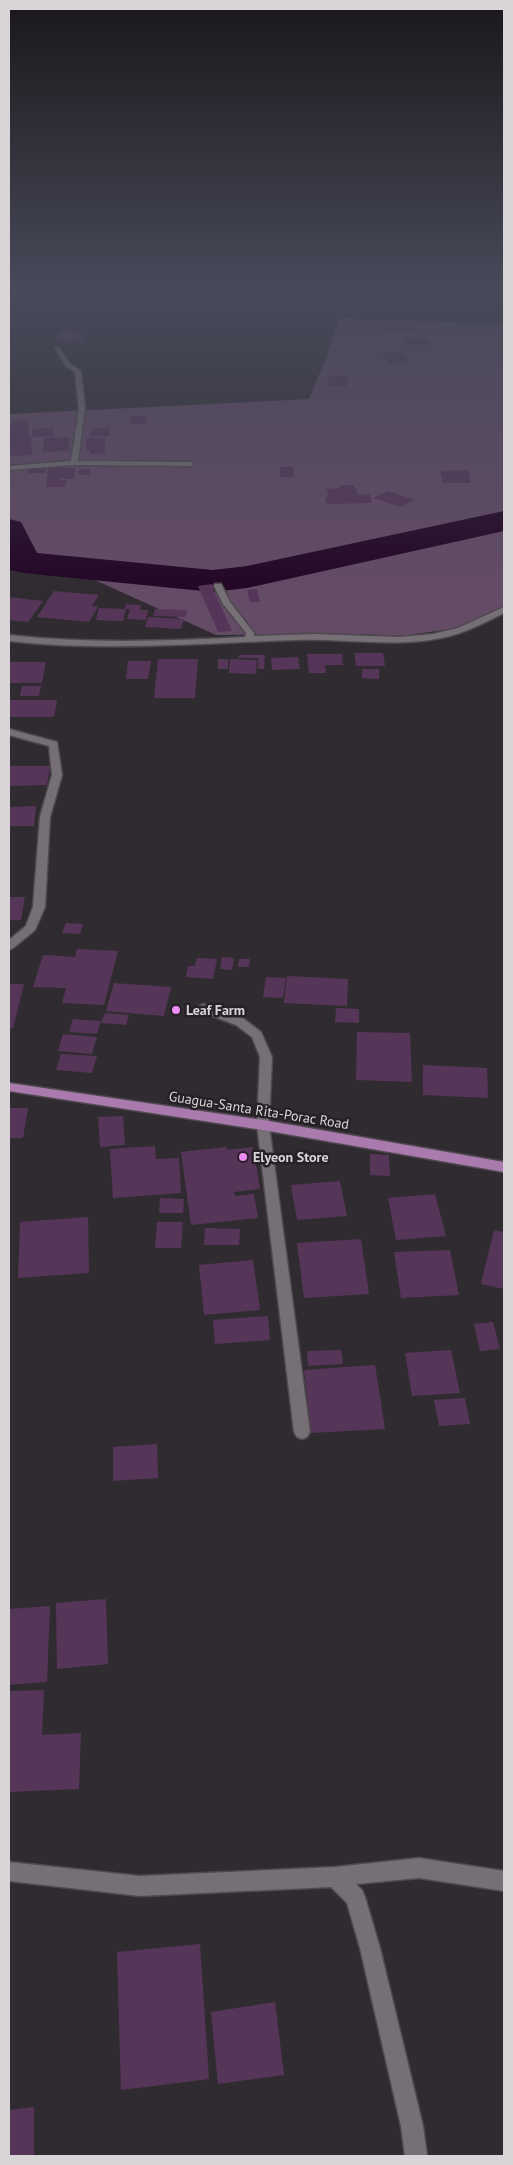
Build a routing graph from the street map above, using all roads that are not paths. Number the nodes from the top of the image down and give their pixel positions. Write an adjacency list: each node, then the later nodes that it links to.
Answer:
1 (80, 389): 2 (street)
2 (74, 463): 3 (street); 4 (street)
3 (190, 464)
4 (9, 468)
5 (218, 586): 8 (street)
6 (504, 610): 8 (street)
7 (9, 638): 8 (street)
8 (249, 639)
9 (9, 732): 10 (street)
10 (9, 946)
11 (203, 1008): 13 (street)
12 (9, 1087): 13 (main road, Guagua-Santa Rita-Porac Road)
13 (263, 1125): 14 (main road, Guagua-Santa Rita-Porac Road); 15 (street)
14 (504, 1167)
15 (302, 1432)
16 (9, 1872): 17 (street)
17 (335, 1877): 18 (street); 19 (street)
18 (504, 1881)
19 (416, 2156)

